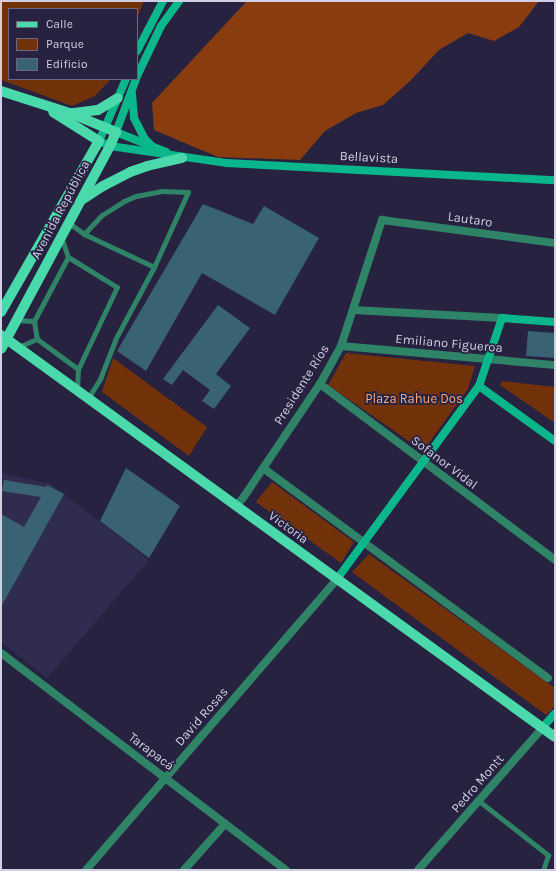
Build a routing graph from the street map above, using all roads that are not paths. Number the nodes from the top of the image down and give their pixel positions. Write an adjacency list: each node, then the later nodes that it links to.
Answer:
1 (163, 1): 3 (street)
2 (179, 1): 4 (street)
3 (138, 49)
4 (138, 74)
5 (126, 80): 9 (street, Avenida República)
6 (136, 80): 7 (street, Avenida República)
7 (132, 88): 12 (street, Avenida República); 15 (street)
8 (1, 91): 10 (main road, Bellavista)
9 (118, 98): 11 (main road); 12 (street, Avenida República)
10 (45, 106): 11 (main road, Bellavista); 13 (main road, Bellavista)
11 (70, 113): 12 (main road, Bellavista)
12 (111, 130): 13 (street, Avenida República); 14 (main road, Avenida República); 15 (street, Bellavista)
13 (99, 141): 14 (street, Bellavista); 27 (main road, Avenida República)
14 (110, 146): 16 (street, Bellavista); 18 (main road, Avenida República)
15 (152, 146): 16 (street, Bellavista)
16 (182, 158): 17 (street, Bellavista); 18 (main road)
17 (555, 180)
18 (80, 202): 20 (main road, Avenida República)
19 (382, 220): 23 (street, Lautaro); 26 (street, Presidente Ríos)
20 (69, 223): 21 (lane); 22 (main road, Avenida República)
21 (84, 234): 25 (lane); 25 (lane)
22 (61, 237): 24 (lane); 29 (main road, Avenida República)
23 (555, 243)
24 (68, 257): 30 (lane); 39 (lane)
25 (154, 267): 43 (lane)
26 (354, 310): 28 (street, Emiliano Figueroa); 34 (street, Presidente Ríos)
27 (1, 312)
28 (502, 318): 31 (street, Emiliano Figueroa); 37 (street)
29 (17, 320): 30 (lane); 32 (main road, Avenida República)
30 (34, 321): 33 (lane)
31 (555, 322)
32 (4, 337): 35 (main road, Victoria); 36 (main road, Avenida República)
33 (37, 339): 35 (lane); 39 (lane)
34 (341, 346): 37 (street, Emiliano Figueroa); 40 (street, Presidente Ríos)
35 (17, 347): 42 (main road, Victoria)
36 (1, 349)
37 (489, 359): 38 (street, Emiliano Figueroa); 41 (street)
38 (555, 365)
39 (78, 369): 42 (lane)
40 (320, 384): 45 (street, Sofanor Vidal); 46 (street, Presidente Ríos)
41 (479, 386): 44 (street); 45 (street)
42 (77, 390): 43 (main road, Victoria)
43 (88, 398): 47 (main road, Victoria)
44 (555, 441)
45 (424, 462): 48 (street); 49 (street, Sofanor Vidal)
46 (263, 468): 47 (street, Presidente Ríos); 48 (street)
47 (236, 506): 50 (main road, Victoria)
48 (365, 542): 50 (street); 52 (street)
49 (555, 560)
50 (337, 579): 54 (main road, Victoria); 56 (street, David Rosas)
51 (1, 653): 56 (street, Tarapacá)
52 (548, 678)
53 (555, 713): 54 (street, Pedro Montt)
54 (543, 727): 55 (main road, Victoria); 57 (street, Pedro Montt)
55 (555, 737)
56 (165, 778): 58 (street, Tarapacá); 59 (street, David Rosas)
57 (479, 801): 62 (street, Pedro Montt); 63 (lane)
58 (225, 824): 60 (street); 61 (street, Tarapacá)
59 (86, 870)
60 (184, 870)
61 (286, 870)
62 (418, 870)
63 (543, 870)

